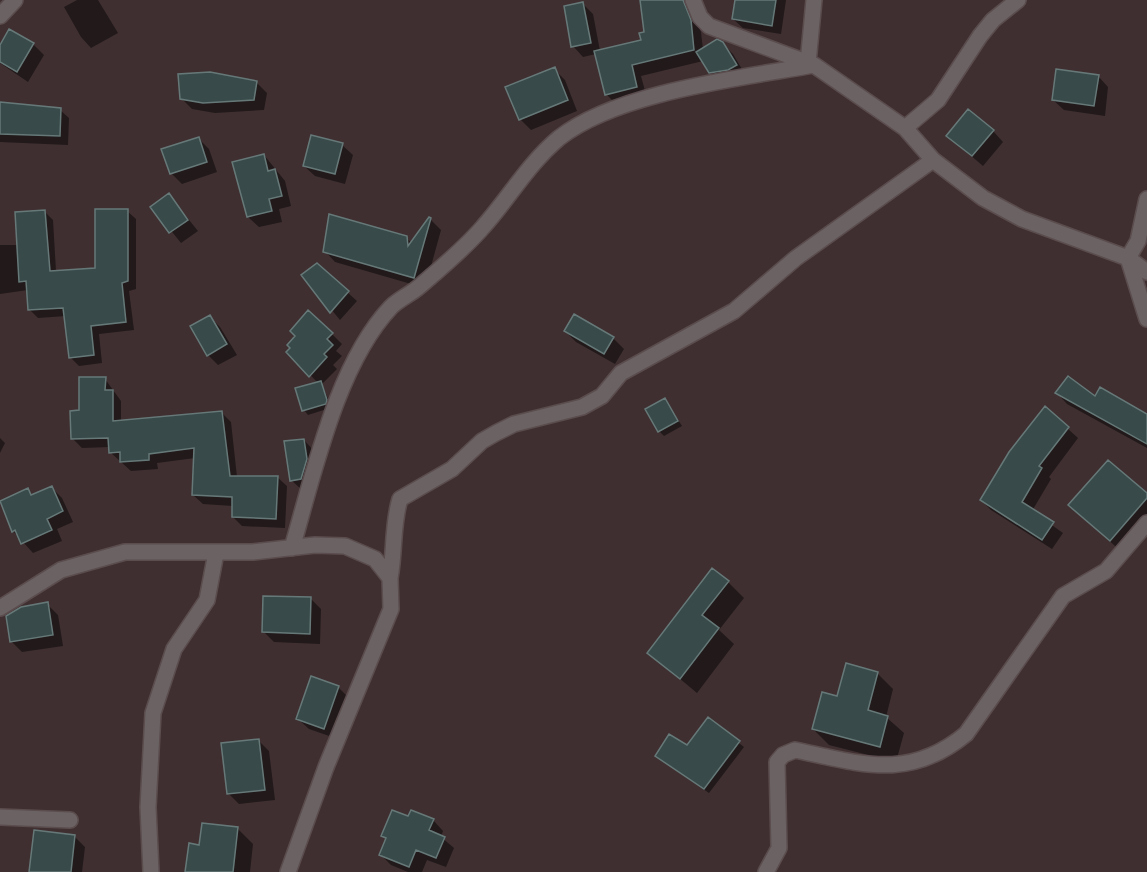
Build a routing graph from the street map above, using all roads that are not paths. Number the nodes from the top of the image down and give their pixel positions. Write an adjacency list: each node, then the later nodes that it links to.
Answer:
1 (15, 0): 5 (street)
2 (693, 0): 6 (street)
3 (814, 0): 6 (street)
4 (1018, 0): 7 (street)
5 (0, 16)
6 (811, 64): 7 (street); 14 (street)
7 (905, 128): 8 (street)
8 (933, 160): 10 (street); 16 (street)
9 (1147, 199): 10 (street)
10 (1128, 258): 11 (street); 12 (street)
11 (1147, 272)
12 (1147, 319)
13 (1147, 523): 22 (street)
14 (292, 548): 15 (street); 16 (street)
15 (216, 553): 17 (street); 20 (street)
16 (390, 578): 21 (street)
17 (0, 608)
18 (0, 817): 19 (street)
19 (70, 820)
20 (151, 872)
21 (288, 872)
22 (766, 872)

